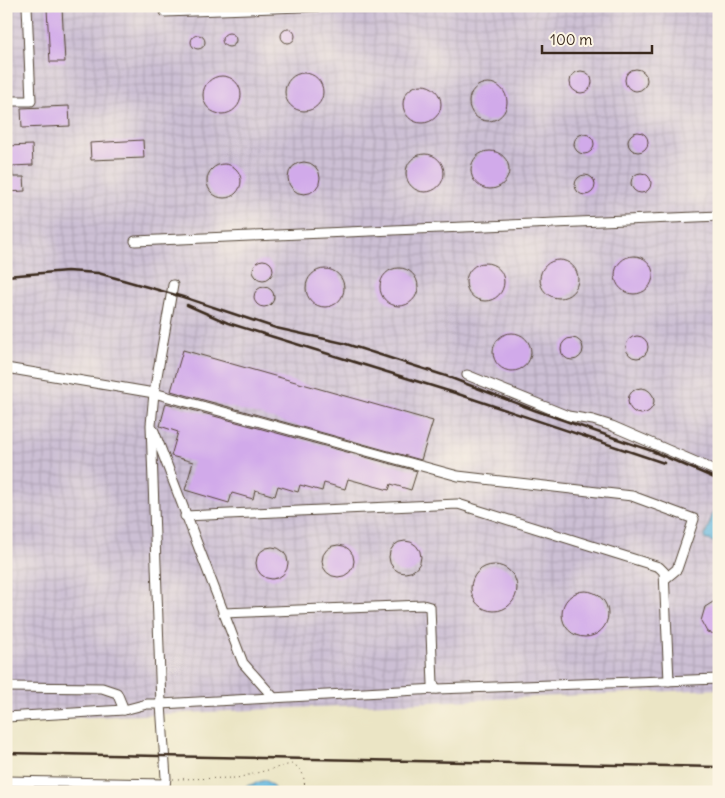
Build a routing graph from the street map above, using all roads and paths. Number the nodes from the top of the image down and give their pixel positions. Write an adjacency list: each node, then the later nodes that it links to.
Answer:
1 (27, 6): 4 (lane)
2 (327, 6): 3 (lane)
3 (165, 12)
4 (6, 101)
5 (719, 216): 6 (lane)
6 (135, 241)
7 (174, 285): 10 (lane)
8 (6, 368): 10 (lane)
9 (467, 375): 12 (lane)
10 (154, 393): 11 (lane); 14 (lane)
11 (151, 425): 13 (lane); 21 (lane)
12 (719, 472)
13 (185, 516): 14 (lane); 15 (lane)
14 (665, 579): 17 (lane)
15 (223, 613): 19 (lane); 20 (lane)
16 (719, 679): 17 (lane)
17 (668, 680): 19 (lane)
18 (6, 687): 22 (lane)
19 (437, 688): 20 (lane)
20 (274, 698): 21 (lane)
21 (161, 704): 22 (lane); 25 (lane)
22 (124, 710): 23 (lane)
23 (6, 716)
24 (6, 781): 25 (lane)
25 (165, 785): 26 (path)
26 (305, 792)

